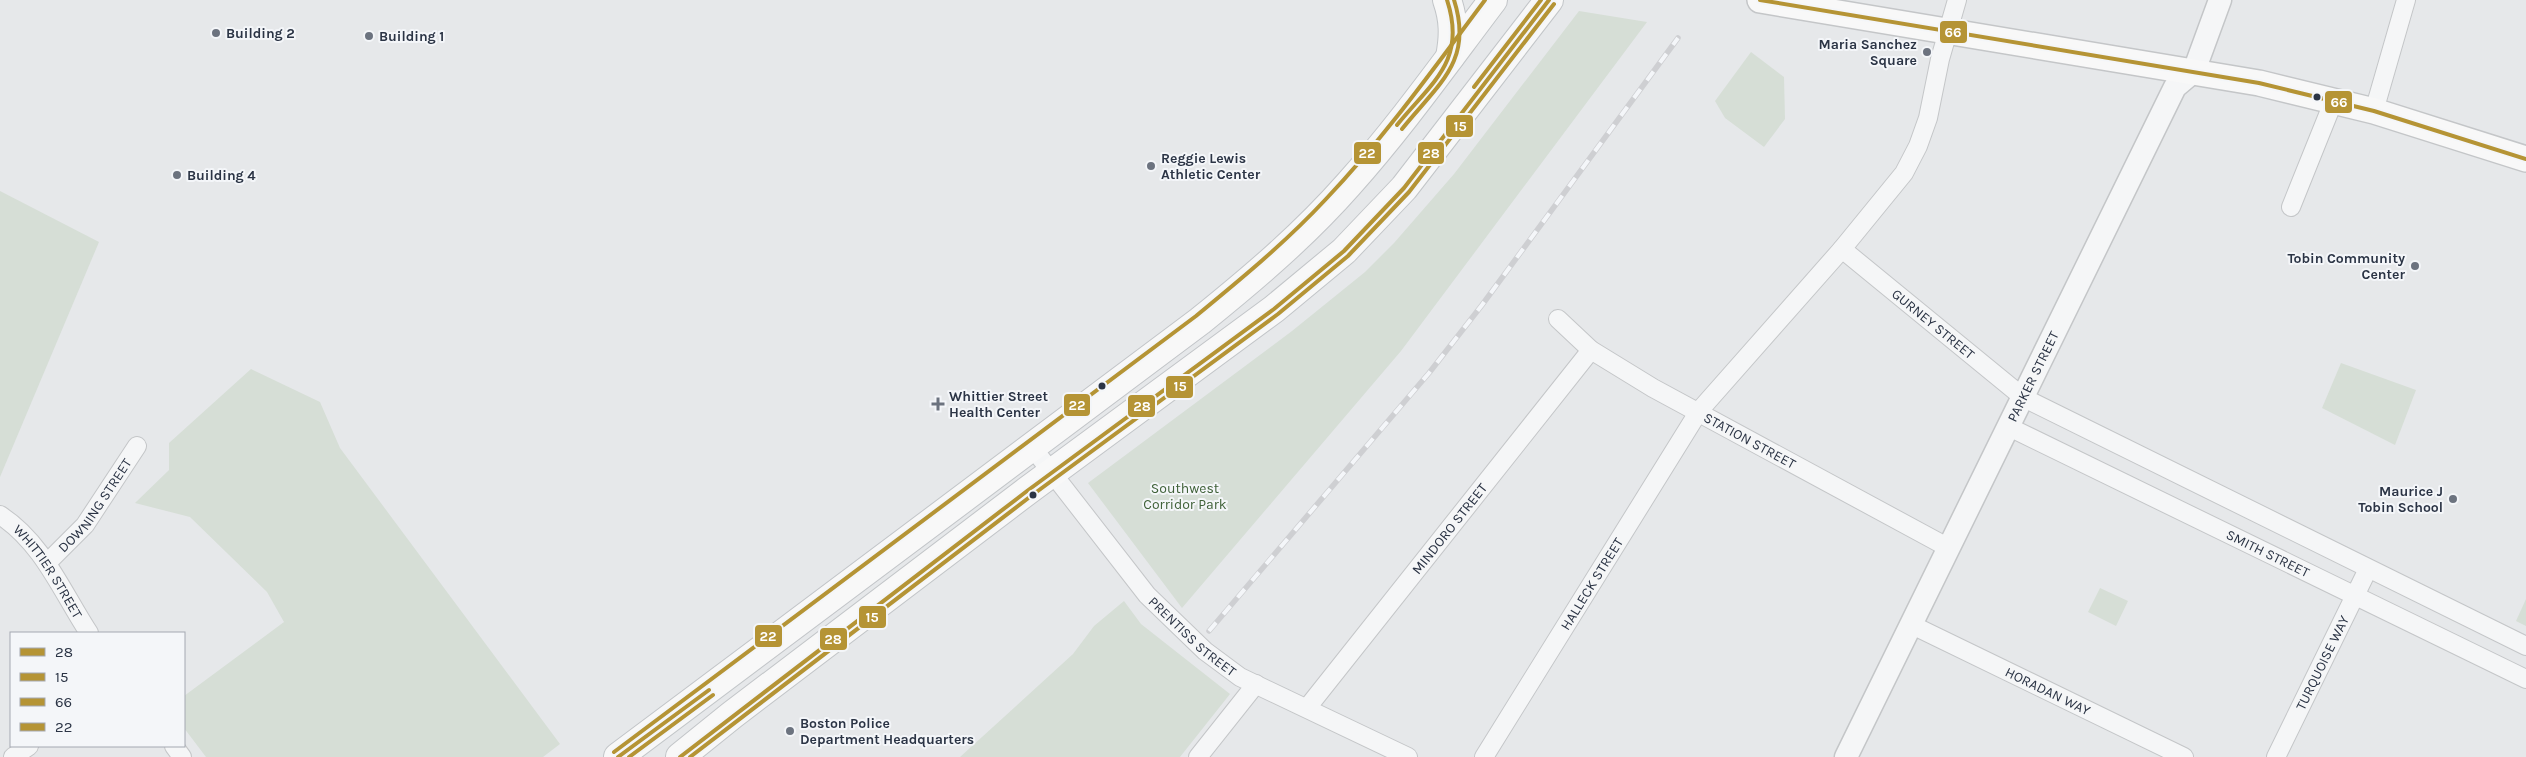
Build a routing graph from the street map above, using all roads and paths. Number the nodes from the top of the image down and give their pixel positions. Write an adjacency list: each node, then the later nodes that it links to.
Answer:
1 (1447, 0): 9 (main road)
2 (1493, 0): 9 (main road)
3 (1549, 0): 23 (main road)
4 (1760, 0): 8 (main road)
5 (1957, 0): 8 (street)
6 (2220, 0): 10 (street)
7 (2406, 0): 12 (street)
8 (1948, 32): 10 (main road); 15 (street)
9 (1450, 57): 22 (main road)
10 (2194, 72): 11 (main road); 18 (street, PARKER STREET)
11 (2334, 100): 12 (main road); 14 (street)
12 (2374, 111): 13 (main road)
13 (2526, 159)
14 (2291, 207)
15 (1842, 249): 18 (street, GURNEY STREET); 19 (street)
16 (1558, 319): 17 (street, STATION STREET)
17 (1591, 350): 19 (street, STATION STREET); 34 (street, MINDORO STREET)
18 (2024, 398): 20 (street, PARKER STREET); 27 (street)
19 (1699, 411): 25 (street, STATION STREET); 41 (street, HALLECK STREET)
20 (2009, 427): 25 (street, PARKER STREET); 28 (street, SMITH STREET)
21 (137, 446): 26 (street, DOWNING STREET)
22 (1032, 447): 23 (street, PRENTISS STREET); 37 (main road)
23 (1053, 473): 33 (street, PRENTISS STREET); 38 (main road)
24 (0, 515): 26 (street, WHITTIER STREET)
25 (1948, 548): 29 (street, PARKER STREET)
26 (48, 562): 30 (street, WHITTIER STREET)
27 (2368, 569): 28 (street, TURQUOISE WAY); 31 (street)
28 (2355, 595): 32 (street, SMITH STREET); 44 (street, TURQUOISE WAY)
29 (1912, 625): 42 (street, PARKER STREET); 43 (street, HORADAN WAY)
30 (88, 632)
31 (2526, 646)
32 (2526, 679)
33 (1256, 684): 34 (street, PRENTISS STREET); 39 (street)
34 (1307, 708): 40 (street, PRENTISS STREET)
35 (28, 747): 36 (street)
36 (13, 757)
37 (618, 757)
38 (680, 757)
39 (1198, 757)
40 (1408, 757)
41 (1484, 757)
42 (1846, 757)
43 (2184, 757)
44 (2276, 757)

